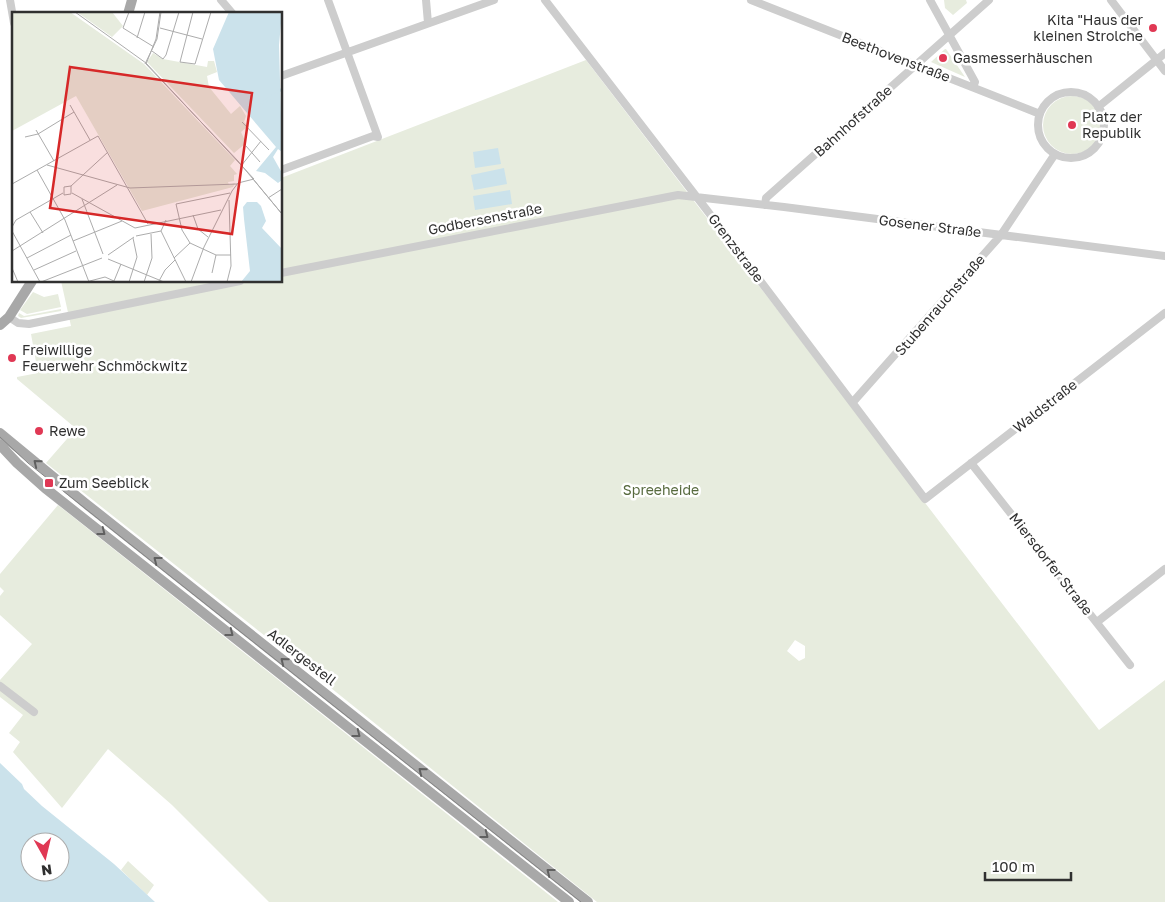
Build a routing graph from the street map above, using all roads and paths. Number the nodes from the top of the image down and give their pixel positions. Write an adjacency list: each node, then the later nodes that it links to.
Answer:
1 (221, 0): 10 (street)
2 (328, 0): 13 (street)
3 (426, 0): 11 (street)
4 (494, 0): 11 (street)
5 (545, 0): 24 (street, Grenzstraße)
6 (751, 0): 16 (street, Beethovenstraße)
7 (930, 0): 12 (street)
8 (989, 0): 12 (street, Bahnhofstraße)
9 (1111, 0): 15 (street)
10 (231, 12)
11 (428, 24): 13 (street)
12 (949, 36): 16 (street, Bahnhofstraße); 19 (street)
13 (347, 49): 18 (street); 23 (street)
14 (1165, 53): 15 (street)
15 (1156, 60): 17 (street); 20 (street)
16 (916, 65): 19 (street, Beethovenstraße); 25 (street, Bahnhofstraße)
17 (1165, 71)
18 (282, 76)
19 (973, 87): 21 (street, Beethovenstraße)
20 (1098, 107): 21 (street); 22 (street)
21 (1040, 114): 22 (street)
22 (1055, 154): 26 (street, Stubenrauchstraße)
23 (282, 170)
24 (695, 196): 25 (street, Gosener Straße); 28 (street, Godbersenstraße); 34 (street, Grenzstraße)
25 (765, 204): 26 (street, Gosener Straße)
26 (1001, 235): 27 (street, Gosener Straße); 34 (street, Stubenrauchstraße)
27 (1165, 256)
28 (282, 273)
29 (31, 282): 32 (main road)
30 (235, 282): 32 (street)
31 (1165, 313): 37 (street, Waldstraße)
32 (9, 317): 33 (main road)
33 (0, 325)
34 (853, 402): 38 (street, Grenzstraße)
35 (0, 433): 45 (main road, Adlergestell, one-way to 35)
36 (0, 445): 44 (main road, Adlergestell, one-way to 44)
37 (971, 463): 38 (street, Waldstraße); 40 (street, Miersdorfer Straße)
38 (925, 498)
39 (1165, 569): 40 (street)
40 (1097, 622): 41 (street, Miersdorfer Straße)
41 (1130, 665)
42 (0, 686): 43 (street)
43 (34, 712)
44 (569, 902)
45 (588, 902)

